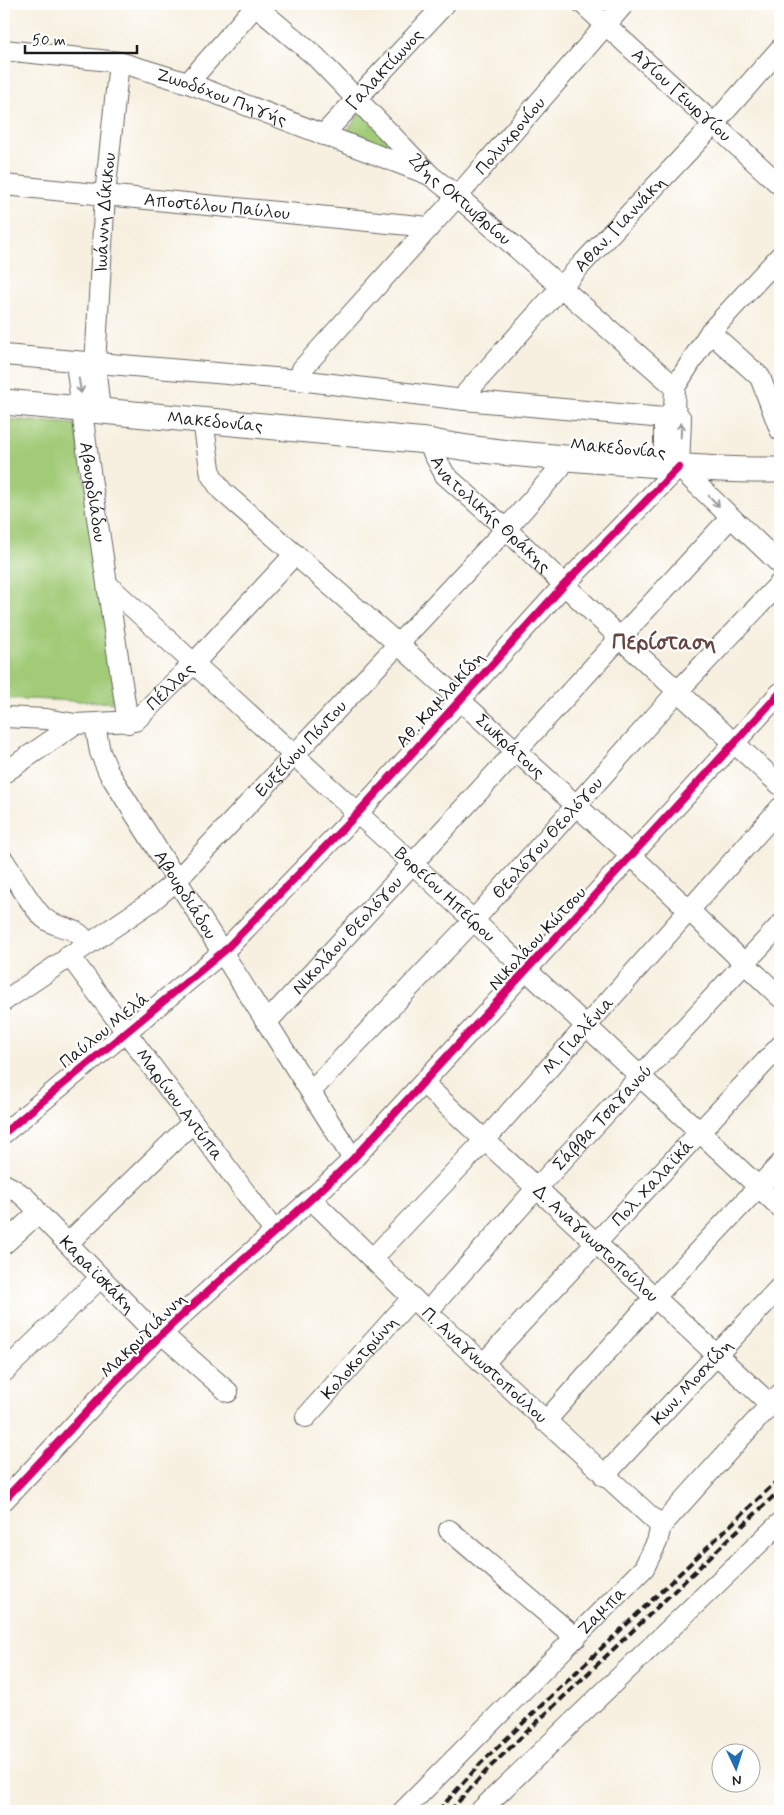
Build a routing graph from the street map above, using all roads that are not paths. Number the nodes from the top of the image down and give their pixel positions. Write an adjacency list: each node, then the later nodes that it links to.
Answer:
1 (255, 4): 9 (street); 10 (street, 28ης Οκτωβρίου)
2 (445, 4): 10 (street, Γαλακτίωνος)
3 (583, 4): 5 (street, Αγίου Γεωργίου)
4 (624, 4): 5 (street, Πολυχρονίου)
5 (605, 24): 11 (street, Αγίου Γεωργίου); 17 (street, Πολυχρονίου)
6 (780, 49): 11 (street, Αθαν. Γιαννάκη)
7 (4, 50): 8 (street, Ζωοδόχου Πηγής)
8 (120, 62): 9 (street, Ζωοδόχου Πηγής); 16 (street, Ιωάννη Δίκικου)
9 (188, 83): 12 (street, Ζωοδόχου Πηγής)
10 (358, 98): 12 (street, Γαλακτίωνος); 13 (street, 28ης Οκτωβρίου)
11 (713, 125): 15 (street, Αγίου Γεωργίου); 20 (street, Αθαν. Γιαννάκη)
12 (323, 135): 13 (street, Ζωοδόχου Πηγής)
13 (432, 176): 17 (street, 28ης Οκτωβρίου)
14 (4, 185): 16 (street, Αποστόλου Παύλου)
15 (780, 185)
16 (105, 195): 18 (street, Αποστόλου Παύλου); 23 (street, Ιωάννη Δίκικου)
17 (457, 196): 18 (street, Πολυχρονίου); 20 (street, 28ης Οκτωβρίου)
18 (429, 228): 24 (street, Πολυχρονίου)
19 (780, 256): 21 (street)
20 (562, 288): 25 (street, 28ης Οκτωβρίου); 26 (street, Αθαν. Γιαννάκη)
21 (710, 332): 25 (street); 31 (street)
22 (4, 355): 23 (street)
23 (86, 363): 24 (street); 28 (street, Ιωάννη Δίκικου)
24 (299, 380): 26 (street)
25 (675, 387): 29 (street)
26 (464, 400): 29 (street)
27 (4, 402): 28 (main road, Μακεδονίας)
28 (92, 410): 30 (main road, Μακεδονίας); 42 (street, Αβουρδιάδου)
29 (669, 413): 34 (street)
30 (203, 421): 32 (main road, Μακεδονίας); 39 (street, Σωκράτους)
31 (780, 430)
32 (427, 441): 33 (main road, Μακεδονίας); 34 (main road, Μακεδονίας); 38 (street, Ανατολικής Θράκης)
33 (564, 458): 34 (main road, Μακεδονίας); 38 (street, Ευξείνου Πόντου)
34 (674, 458): 35 (main road, Μακεδονίας); 36 (main road, Μακεδονίας); 37 (street, one-way to 37); 43 (street, Αθ. Καμλακίδη)
35 (780, 458)
36 (780, 470)
37 (732, 518): 40 (street); 44 (street, Νικολάου Θεολόγου)
38 (506, 530): 43 (street, Ανατολικής Θράκης); 45 (street, Ευξείνου Πόντου)
39 (295, 554): 45 (street, Σωκράτους); 46 (street, Πέλλας)
40 (780, 564)
41 (780, 583): 47 (street, Θεολόγου Θεολόγου)
42 (107, 584): 46 (street, Βορείου Ηπείρου); 51 (street, Αβουρδιάδου)
43 (564, 585): 44 (street, Ανατολικής Θράκης); 49 (street, Αθ. Καμλακίδη)
44 (620, 638): 47 (street, Ανατολικής Θράκης); 55 (street, Νικολάου Θεολόγου)
45 (399, 645): 49 (street, Σωκράτους); 56 (street, Ευξείνου Πόντου)
46 (194, 662): 51 (street, Πέλλας); 56 (street, Βορείου Ηπείρου)
47 (678, 691): 54 (street, Ανατολικής Θράκης); 59 (street, Θεολόγου Θεολόγου)
48 (780, 693): 54 (street, Νικολάου Κώτσου)
49 (459, 701): 55 (street, Σωκράτους); 61 (street, Αθ. Καμλακίδη)
50 (4, 717): 52 (street)
51 (128, 723): 53 (street)
52 (75, 724): 53 (street); 57 (street)
53 (95, 725): 65 (street, Αβουρδιάδου)
54 (735, 742): 58 (street, Ανατολικής Θράκης); 62 (street, Νικολάου Κώτσου)
55 (516, 753): 59 (street, Σωκράτους); 64 (street, Νικολάου Θεολόγου)
56 (295, 757): 61 (street, Βορείου Ηπείρου); 65 (street, Ευξείνου Πόντου)
57 (4, 773)
58 (780, 785)
59 (576, 806): 62 (street, Σωκράτους); 67 (street, Θεολόγου Θεολόγου)
60 (780, 808): 66 (street, Μ. Γιαλένια)
61 (357, 814): 64 (street, Βορείου Ηπείρου); 70 (street, Αθ. Καμλακίδη)
62 (632, 856): 66 (street, Σωκράτους); 73 (street, Νικολάου Κώτσου)
63 (4, 861): 69 (street)
64 (414, 864): 67 (street, Βορείου Ηπείρου); 76 (street, Νικολάου Θεολόγου)
65 (178, 879): 69 (street, Ευξείνου Πόντου); 70 (street, Αβουρδιάδου)
66 (689, 911): 72 (street, Σωκράτους); 77 (street, Μ. Γιαλένια)
67 (473, 921): 73 (street, Βορείου Ηπείρου); 82 (street, Θεολόγου Θεολόγου)
68 (780, 925): 72 (street, Σάββα Τσαγανού)
69 (87, 943): 71 (street, Ευξείνου Πόντου)
70 (224, 952): 76 (street, Αβουρδιάδου); 78 (street, Παύλου Μελά)
71 (69, 955): 75 (street, Ευξείνου Πόντου); 78 (street, Μαρίνου Αντύπα)
72 (745, 964): 74 (street, Σωκράτους); 80 (street, Σάββα Τσαγανού)
73 (528, 970): 77 (street, Βορείου Ηπείρου); 81 (street, Νικολάου Κώτσου)
74 (780, 997)
75 (4, 1001)
76 (268, 1022): 82 (street, Αβουρδιάδου)
77 (587, 1024): 80 (street, Βορείου Ηπείρου); 86 (street, Μ. Γιαλένια)
78 (126, 1032): 83 (street, Μαρίνου Αντύπα); 85 (street, Παύλου Μελά)
79 (780, 1046): 84 (street, Πολ. Χαλαϊκά)
80 (640, 1076): 84 (street, Βορείου Ηπείρου); 91 (street, Σάββα Τσαγανού)
81 (423, 1083): 86 (street, Δ. Αναγνωστοπούλου); 87 (street, Νικολάου Κώτσου)
82 (312, 1090): 87 (street, Αβουρδιάδου)
83 (193, 1122): 95 (street, Μαρίνου Αντύπα); 97 (street)
84 (699, 1132): 90 (street, Βορείου Ηπείρου); 96 (street, Πολ. Χαλαϊκά)
85 (4, 1133)
86 (484, 1140): 91 (street, Δ. Αναγνωστοπούλου); 99 (street, Μ. Γιαλένια)
87 (354, 1159): 92 (street, Νικολάου Κώτσου)
88 (780, 1164): 90 (street)
89 (4, 1184): 94 (street, Καραϊσκάκη)
90 (759, 1187): 93 (street, Βορείου Ηπείρου); 102 (street)
91 (536, 1189): 96 (street, Δ. Αναγνωστοπούλου); 104 (street, Σάββα Τσαγανού)
92 (312, 1200): 95 (street, Μακρυγιάννη); 99 (street, Π. Αναγνωστοπούλου)
93 (780, 1207)
94 (38, 1213): 97 (street, Καραϊσκάκη); 98 (street)
95 (274, 1231): 105 (street, Μακρυγιάννη)
96 (596, 1242): 102 (street, Δ. Αναγνωστοπούλου); 107 (street, Πολ. Χαλαϊκά)
97 (68, 1243): 100 (street, Καραϊσκάκη)
98 (4, 1244)
99 (372, 1259): 103 (street, Π. Αναγνωστοπούλου)
100 (99, 1279): 105 (street, Καραϊσκάκη); 108 (street)
101 (780, 1287): 106 (street, Κων. Μοσχίδη)
102 (656, 1297): 106 (street, Δ. Αναγνωστοπούλου); 112 (street)
103 (412, 1298): 104 (street, Π. Αναγνωστοπούλου); 111 (street, Κολοκοτρώνη)
104 (427, 1312): 107 (street, Π. Αναγνωστοπούλου)
105 (162, 1334): 109 (street, Καραϊσκάκη); 114 (street, Μακρυγιάννη)
106 (718, 1356): 110 (street, Δ. Αναγνωστοπούλου); 113 (street, Κων. Μοσχίδη)
107 (483, 1364): 112 (street, Π. Αναγνωστοπούλου)
108 (4, 1372)
109 (228, 1392)
110 (775, 1399): 116 (street, Ζαμπα)
111 (306, 1417)
112 (545, 1422): 113 (street, Π. Αναγνωστοπούλου)
113 (604, 1476): 116 (street, Π. Αναγνωστοπούλου)
114 (4, 1500)
115 (780, 1523): 120 (street)
116 (661, 1526): 118 (street, Ζαμπα)
117 (449, 1530): 118 (street)
118 (576, 1638): 119 (street, Ζαμπα)
119 (403, 1811)
120 (480, 1811)

